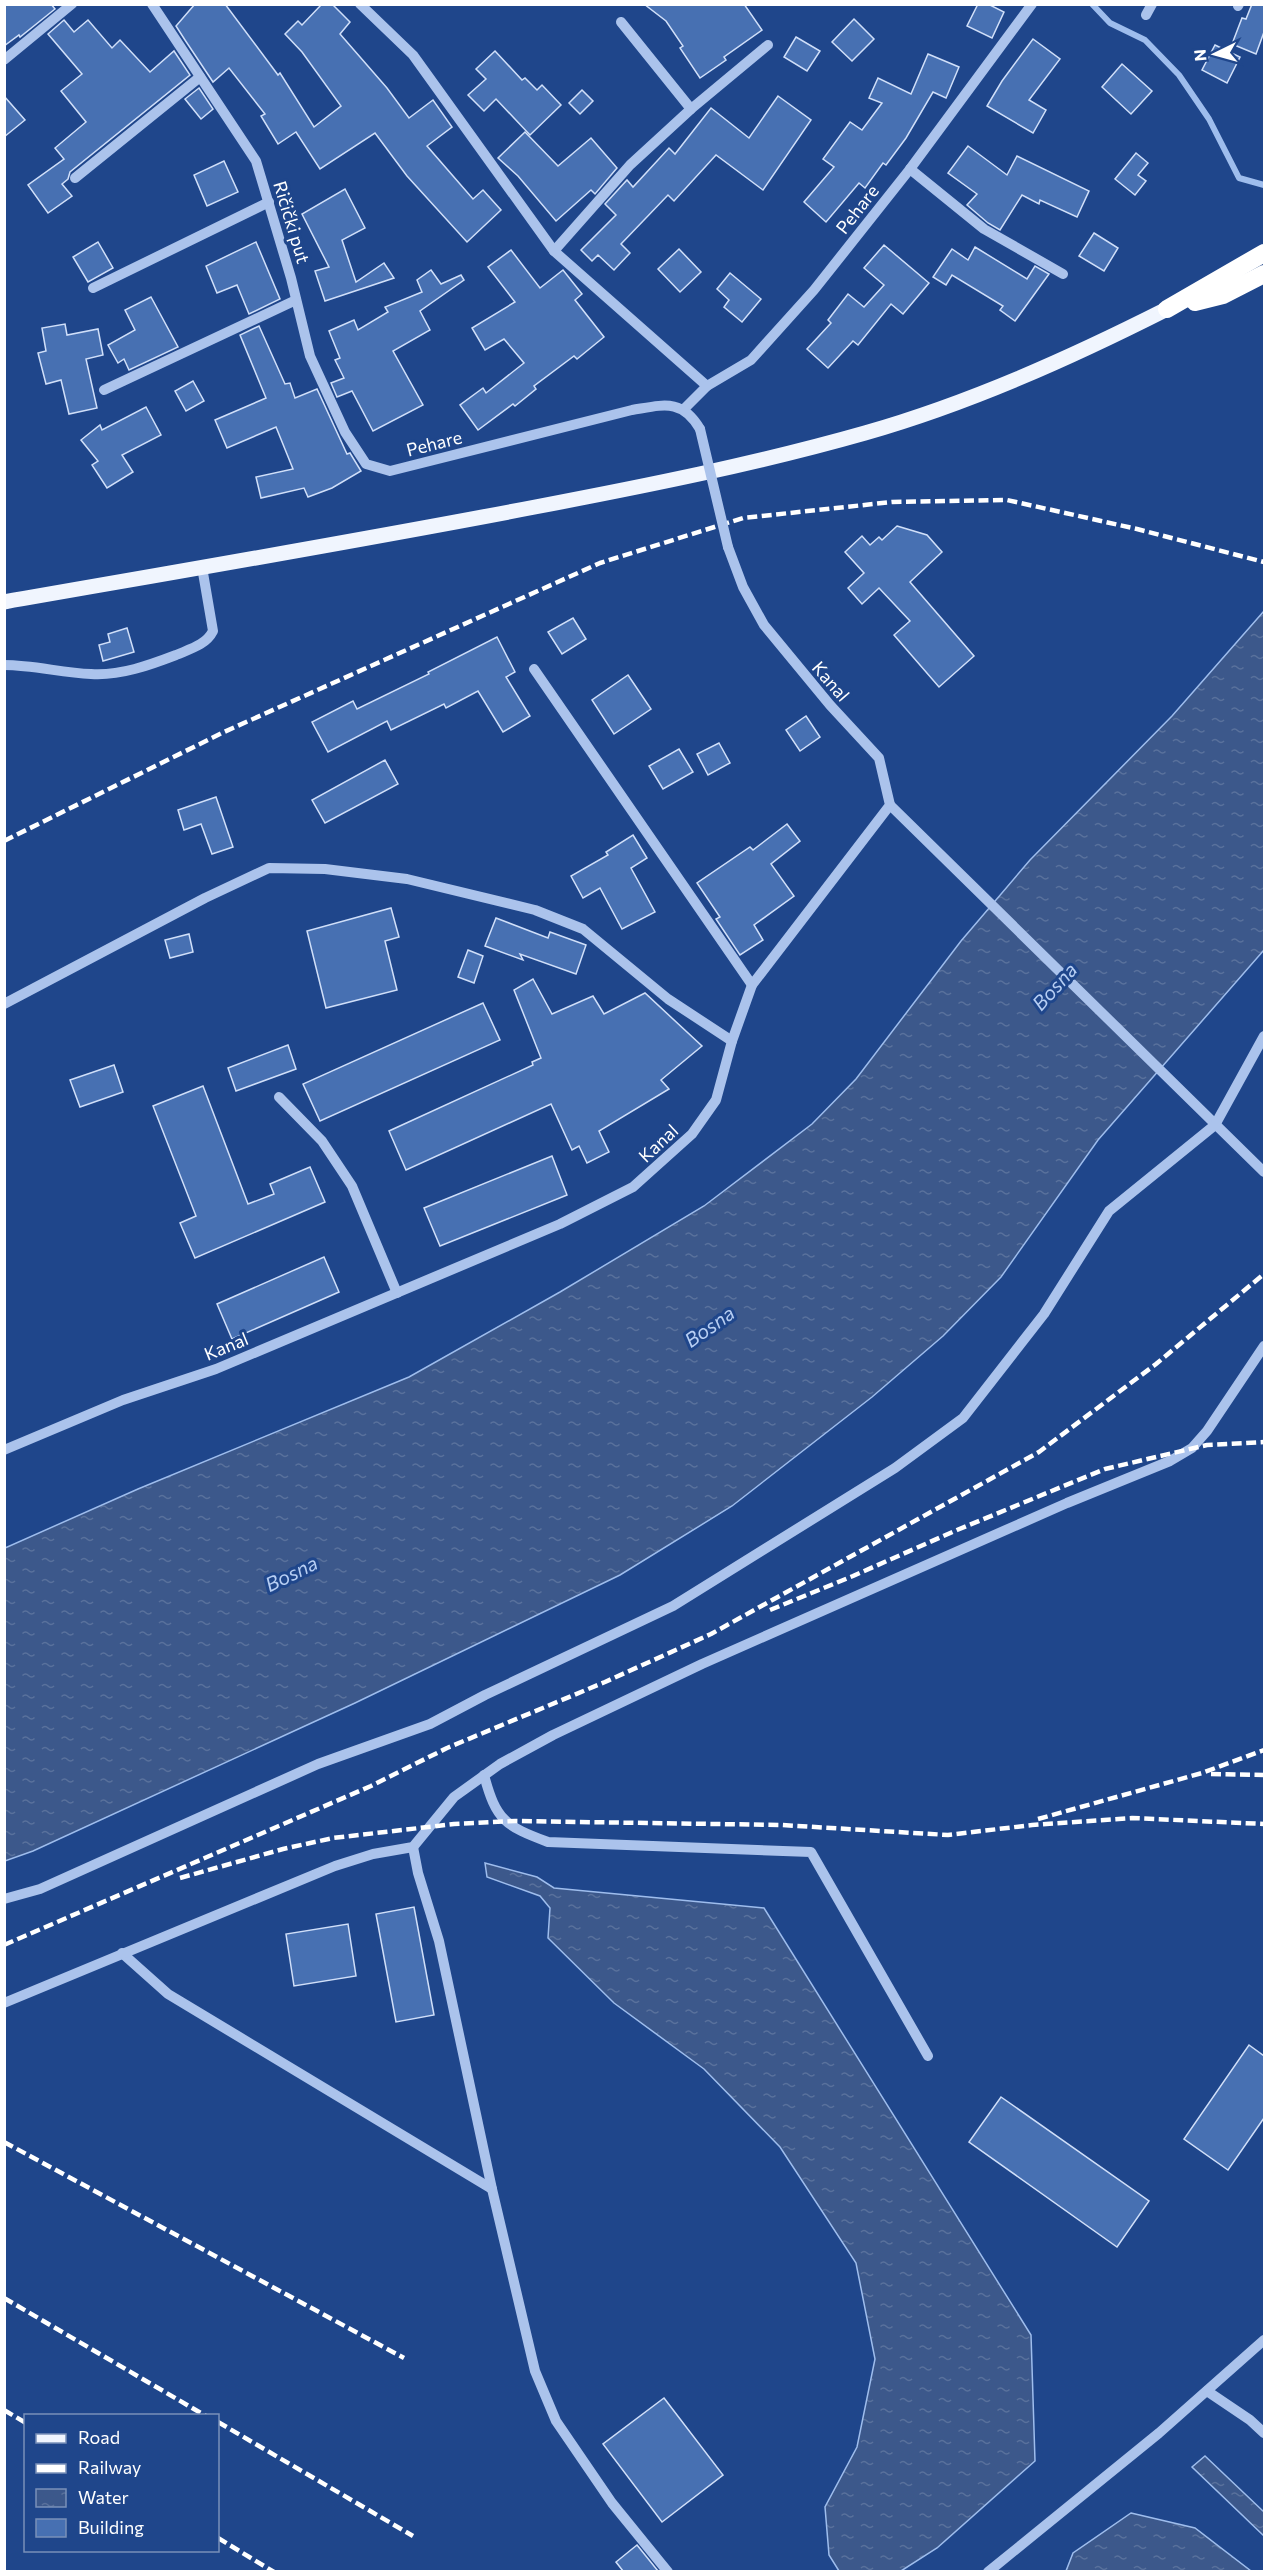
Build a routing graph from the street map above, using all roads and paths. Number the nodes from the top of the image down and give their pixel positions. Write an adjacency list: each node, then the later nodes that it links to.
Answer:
1 (72, 4): 9 (street)
2 (152, 4): 10 (street, Ričički put)
3 (360, 4): 15 (street)
4 (1032, 4): 12 (street, Pehare)
5 (1152, 4): 6 (street)
6 (1146, 15)
7 (621, 22): 11 (street)
8 (768, 45): 11 (street)
9 (4, 60)
10 (200, 77): 13 (street); 14 (street, Ričički put)
11 (691, 108): 15 (street)
12 (910, 169): 17 (street); 22 (street, Pehare)
13 (75, 178)
14 (269, 202): 19 (street); 20 (street, Ričički put)
15 (554, 251): 22 (street)
16 (1264, 253): 21 (highway)
17 (1064, 274)
18 (1264, 274): 21 (highway)
19 (93, 288)
20 (296, 300): 23 (street); 25 (street, Ričički put)
21 (1167, 309): 26 (main road)
22 (707, 386): 24 (street, Pehare)
23 (104, 390)
24 (684, 409): 25 (street, Pehare); 30 (street, Kanal, bridge)
25 (366, 464)
26 (202, 567): 27 (main road); 28 (street)
27 (4, 602)
28 (4, 665)
29 (534, 669): 31 (street)
30 (890, 805): 31 (street, Kanal); 36 (street)
31 (752, 985): 34 (street, Kanal)
32 (4, 1004): 34 (street)
33 (1264, 1036): 36 (street)
34 (732, 1041): 38 (street, Kanal)
35 (279, 1097): 38 (street)
36 (1215, 1125): 37 (street); 43 (street)
37 (1264, 1172)
38 (397, 1293): 40 (street, Kanal)
39 (1264, 1346): 41 (street)
40 (4, 1450)
41 (484, 1775): 42 (street); 46 (street)
42 (413, 1847): 44 (street); 47 (street)
43 (4, 1899)
44 (122, 1953): 45 (street); 47 (street)
45 (4, 2003)
46 (928, 2056)
47 (492, 2189): 51 (street)
48 (1264, 2340): 49 (street)
49 (1206, 2391): 50 (street); 52 (street)
50 (1264, 2433)
51 (668, 2571)
52 (988, 2571)

